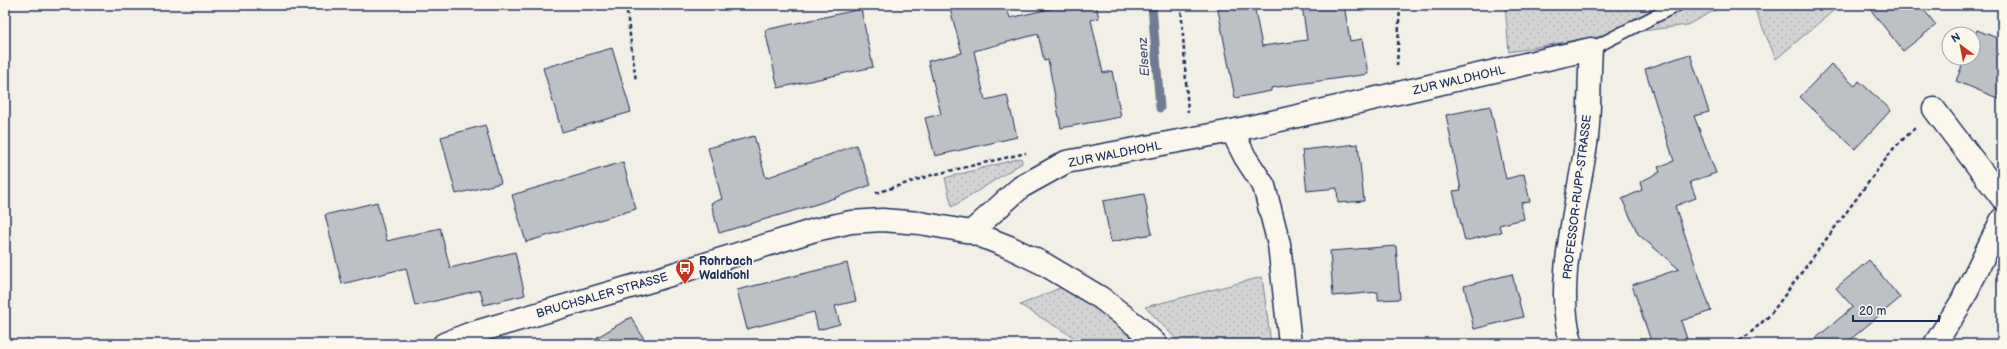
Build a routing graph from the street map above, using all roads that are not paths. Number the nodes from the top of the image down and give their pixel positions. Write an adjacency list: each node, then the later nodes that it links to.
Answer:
1 (1677, 5): 2 (lane, ZUR WALDHOHL)
2 (1591, 49): 4 (street, ZUR WALDHOHL); 11 (street, PROFESSOR-RUPP-STRASSE)
3 (1934, 109): 5 (street)
4 (1232, 131): 7 (street, ZUR WALDHOHL); 10 (street)
5 (2002, 198)
6 (2002, 219): 12 (street)
7 (971, 232): 8 (street, BRUCHSALER STRASSE); 9 (street, BRUCHSALER STRASSE)
8 (444, 344)
9 (1156, 344)
10 (1290, 344)
11 (1572, 344)
12 (1935, 344)

